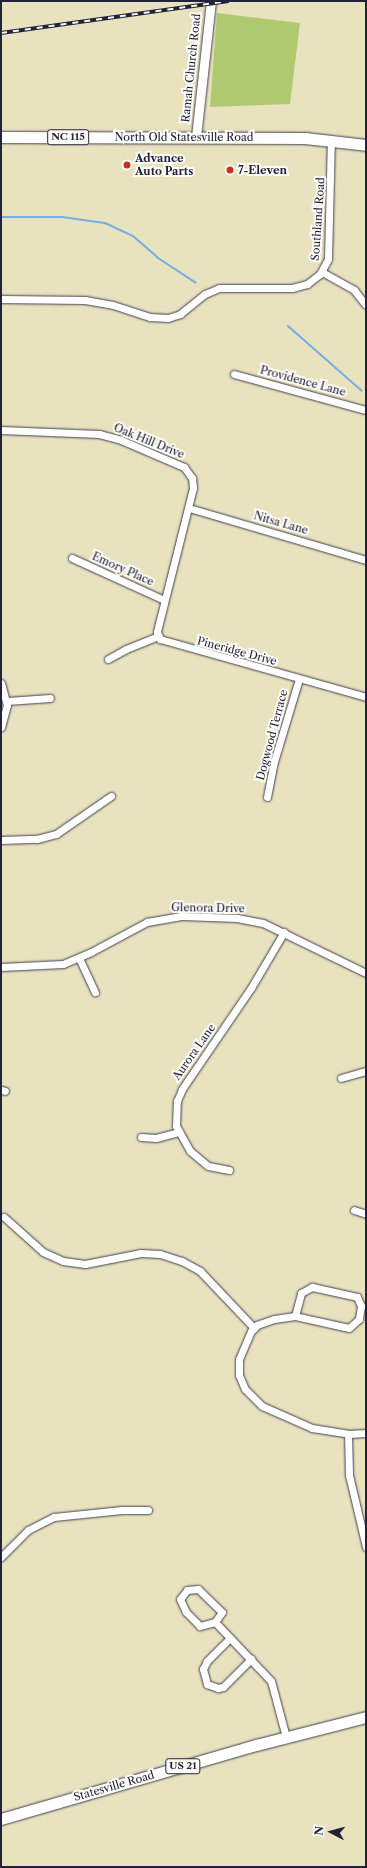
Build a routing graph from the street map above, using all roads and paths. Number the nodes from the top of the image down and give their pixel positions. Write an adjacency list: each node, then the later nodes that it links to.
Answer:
1 (211, 1): 3 (main road, Ramah Church Road)
2 (1, 137): 3 (main road, North Old Statesville Road / NC 115)
3 (196, 137): 4 (main road, North Old Statesville Road / NC 115)
4 (331, 140): 5 (main road, North Old Statesville Road / NC 115); 6 (street, Southland Road)
5 (366, 145)
6 (322, 272): 7 (street, Southland Road); 8 (street)
7 (1, 299)
8 (365, 304)
9 (234, 374): 10 (street, Providence Lane)
10 (366, 410)
11 (1, 430): 12 (street, Oak Hill Drive)
12 (190, 508): 14 (street, Nitsa Lane); 15 (street, Oak Hill Drive)
13 (72, 558): 15 (street, Emory Place)
14 (366, 560)
15 (164, 600): 16 (street, Oak Hill Drive)
16 (159, 636): 17 (street); 18 (street, Pineridge Drive)
17 (108, 659)
18 (299, 679): 20 (street, Pineridge Drive); 25 (street, Dogwood Terrace)
19 (1, 683): 22 (street)
20 (366, 697)
21 (50, 698): 22 (street)
22 (7, 701): 23 (street)
23 (1, 727)
24 (111, 796): 26 (street)
25 (267, 797)
26 (1, 840)
27 (284, 932): 28 (street, Glenora Drive); 30 (street, Glenora Drive); 34 (street, Aurora Lane)
28 (80, 958): 29 (street, Glenora Drive); 31 (street)
29 (1, 967)
30 (366, 973)
31 (95, 992)
32 (366, 1071): 33 (street)
33 (340, 1078)
34 (178, 1132): 35 (street); 36 (street, Aurora Lane)
35 (141, 1137)
36 (229, 1170)
37 (354, 1210): 38 (street)
38 (366, 1214)
39 (4, 1217): 41 (street)
40 (294, 1316): 40 (street); 41 (street)
41 (254, 1328): 43 (street)
42 (366, 1433): 43 (street)
43 (348, 1434): 45 (street)
44 (148, 1510): 46 (street)
45 (366, 1547)
46 (1, 1556)
47 (215, 1622): 47 (street); 48 (street)
48 (230, 1638): 49 (street); 49 (street)
49 (251, 1660): 51 (street)
50 (366, 1718): 51 (main road, Statesville Road / US 21)
51 (286, 1737): 52 (main road, Statesville Road / US 21)
52 (1, 1818)

